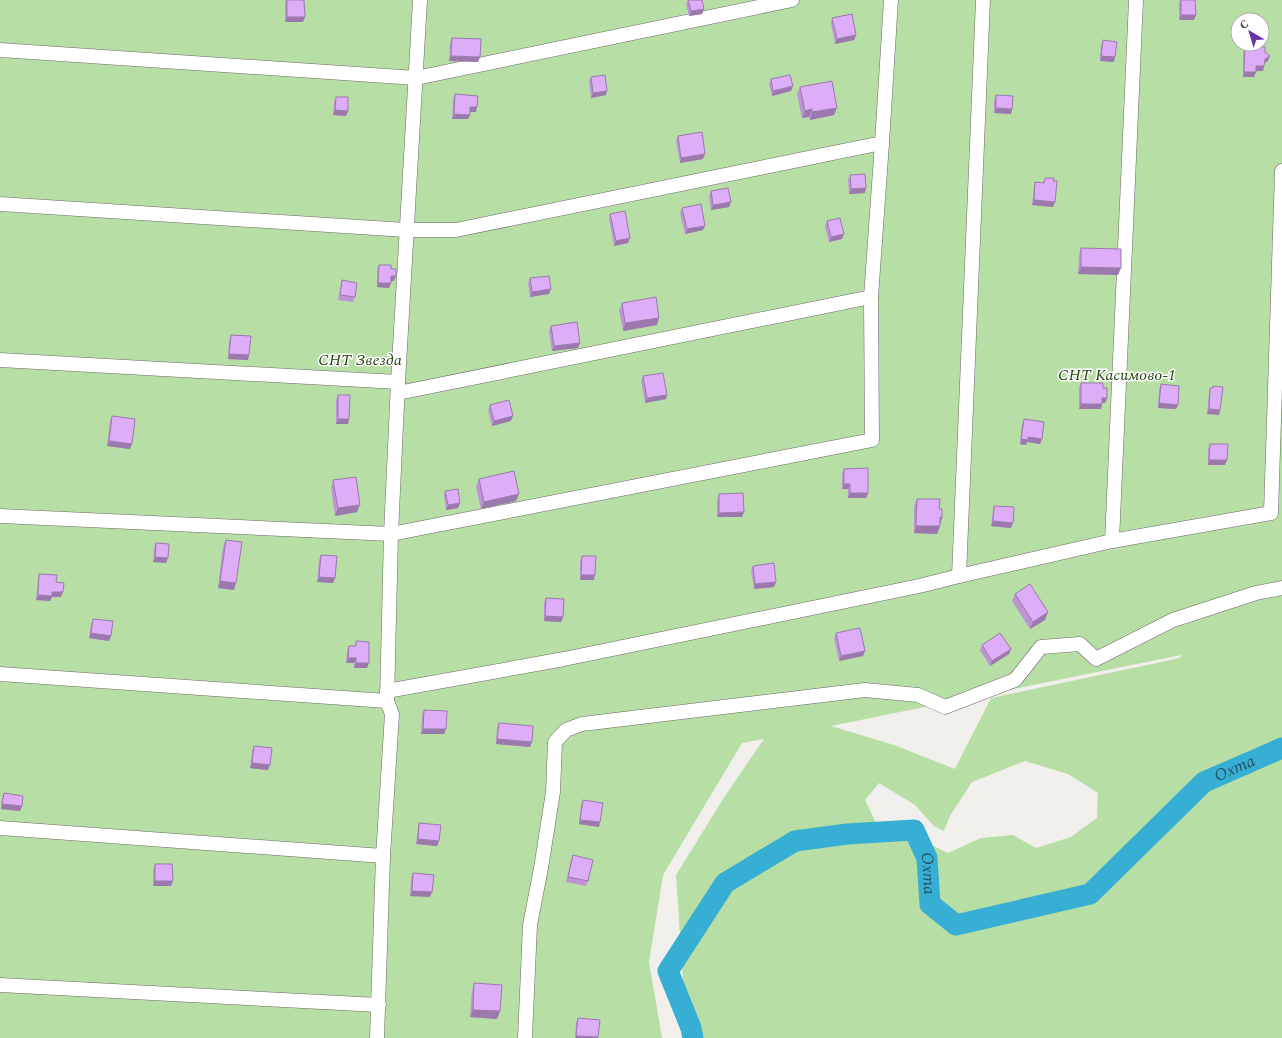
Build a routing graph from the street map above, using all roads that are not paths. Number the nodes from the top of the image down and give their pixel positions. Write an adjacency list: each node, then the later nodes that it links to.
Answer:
1 (420, 0): 7 (street)
2 (792, 0): 7 (street)
3 (891, 0): 8 (street)
4 (983, 0): 19 (street)
5 (1136, 0): 18 (street)
6 (0, 50): 7 (street)
7 (416, 78): 11 (street)
8 (882, 143): 11 (street); 12 (street)
9 (1282, 171): 15 (street)
10 (0, 204): 11 (street)
11 (406, 230): 14 (street)
12 (871, 297): 14 (street); 17 (street)
13 (0, 360): 14 (street)
14 (398, 388): 17 (street)
15 (1276, 512): 18 (street)
16 (0, 516): 17 (street)
17 (391, 534): 22 (street)
18 (1112, 541): 19 (street)
19 (959, 576): 22 (street)
20 (1282, 588): 28 (street)
21 (0, 674): 22 (street)
22 (387, 696): 24 (street)
23 (0, 828): 24 (street)
24 (383, 856): 26 (street)
25 (0, 985): 26 (street)
26 (379, 1005): 27 (street)
27 (377, 1038)
28 (525, 1038)

